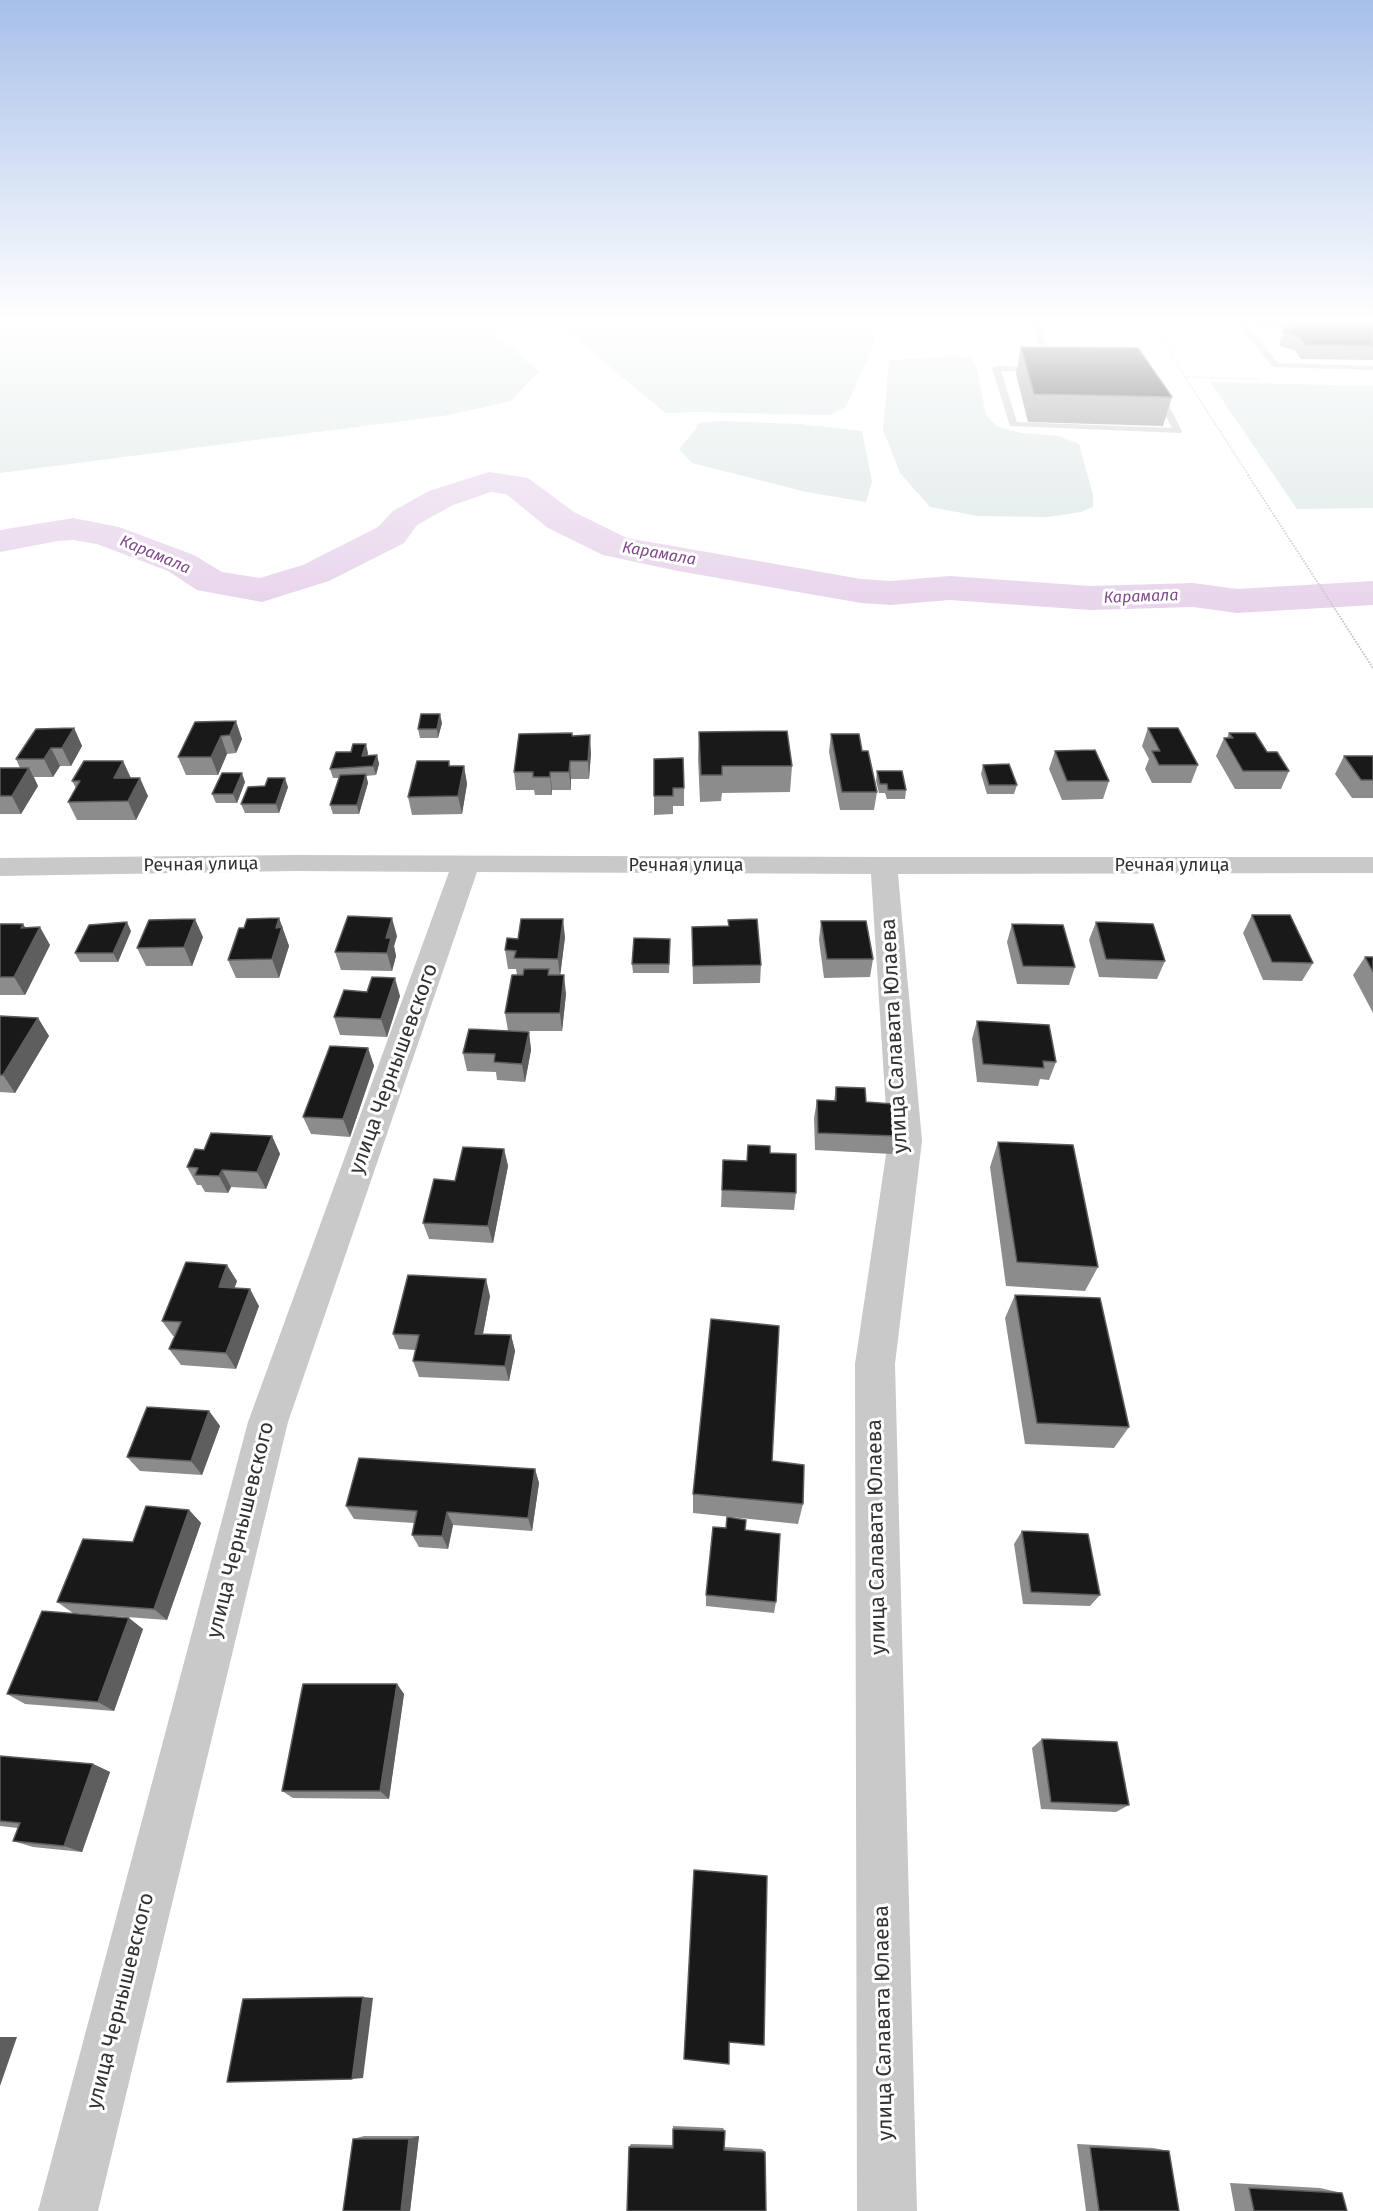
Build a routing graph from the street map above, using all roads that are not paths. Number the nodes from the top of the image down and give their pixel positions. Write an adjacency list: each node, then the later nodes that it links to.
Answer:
1 (1017, 424): 2 (lane)
2 (1174, 424)
3 (466, 864): 4 (street, Речная улица); 6 (street, Речная улица); 7 (street, улица Чернышевского)
4 (884, 866): 5 (street, Речная улица); 8 (street, улица Салавата Юлаева)
5 (1373, 866)
6 (0, 867)
7 (68, 2211)
8 (887, 2211)

